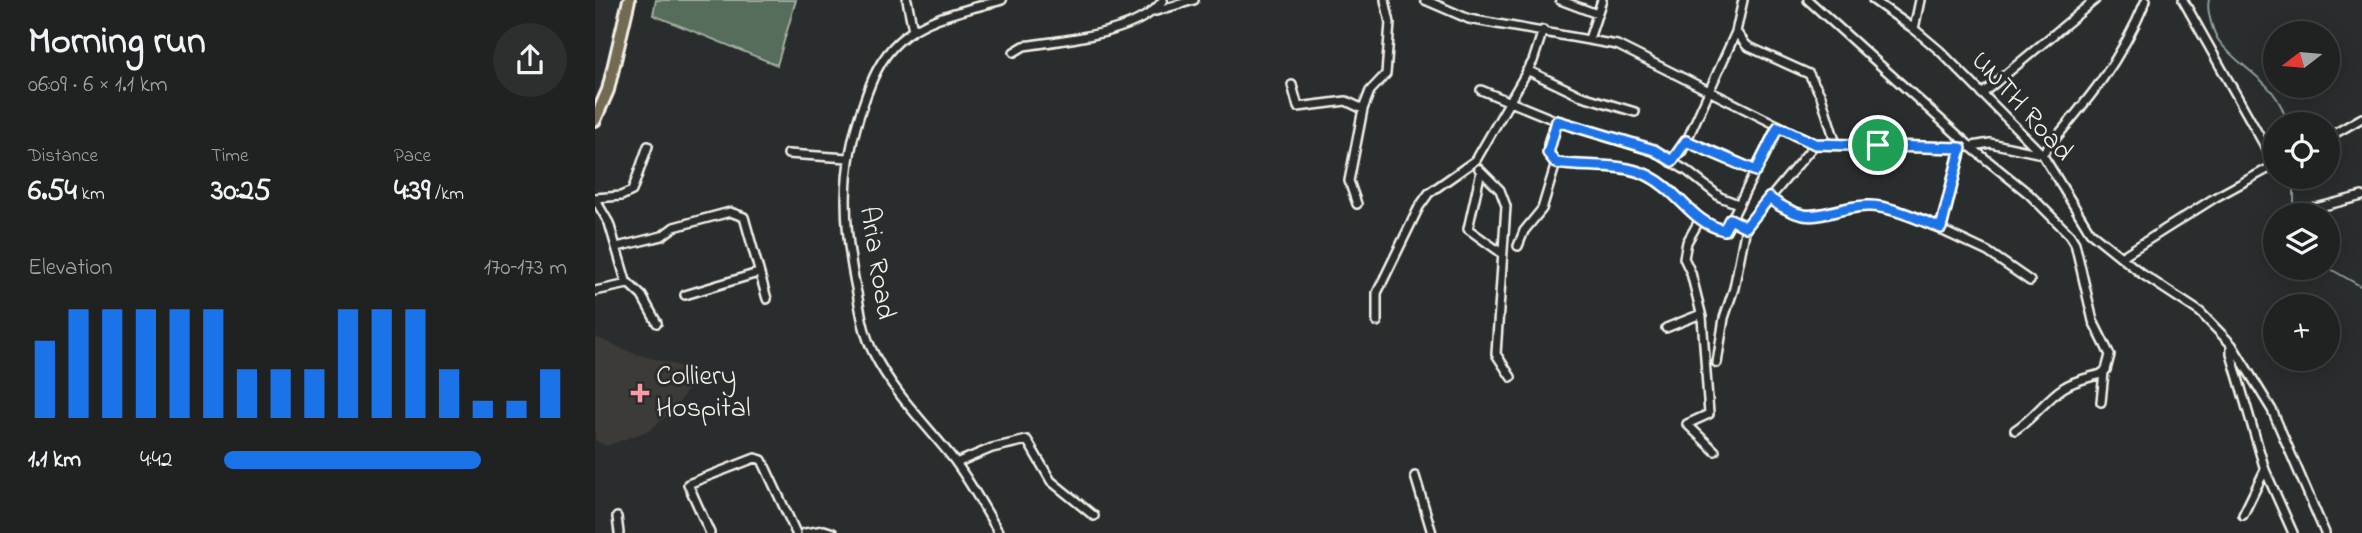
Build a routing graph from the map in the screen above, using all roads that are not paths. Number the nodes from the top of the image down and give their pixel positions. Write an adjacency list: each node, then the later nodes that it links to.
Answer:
1 (629, 0): 34 (main road)
2 (907, 0): 20 (street)
3 (1002, 0): 20 (street, Aria Road)
4 (1163, 0): 17 (street)
5 (1194, 0): 17 (street)
6 (1385, 0): 31 (street)
7 (1425, 0): 21 (street)
8 (1560, 0): 18 (street)
9 (1602, 0): 18 (street)
10 (1743, 0): 22 (street)
11 (1808, 0): 44 (street)
12 (1873, 0): 19 (street, UNTH Road)
13 (1920, 0): 19 (street)
14 (2095, 0): 29 (street)
15 (2146, 0): 46 (street)
16 (2183, 0): 39 (street)
17 (1155, 11): 24 (street)
18 (1597, 14): 23 (street)
19 (1914, 29): 29 (street, UNTH Road)
20 (913, 30): 47 (street, Aria Road)
21 (1543, 30): 23 (street); 25 (street)
22 (1736, 32): 28 (street); 41 (street)
23 (1588, 39): 28 (street)
24 (1014, 52)
25 (1527, 70): 30 (street); 32 (street)
26 (1291, 85): 31 (street)
27 (1481, 90): 30 (street)
28 (1707, 91): 36 (street); 38 (street)
29 (1982, 94): 46 (street, UNTH Road)
30 (1509, 100): 35 (street); 49 (street)
31 (1363, 109): 58 (street)
32 (1635, 112)
33 (2362, 118): 37 (street)
34 (595, 120)
35 (1557, 121): 48 (street); 50 (street)
36 (1778, 127): 40 (street); 52 (street)
37 (2340, 131)
38 (1686, 141): 48 (street); 52 (street)
39 (2263, 143)
40 (1815, 144): 41 (street); 55 (street)
41 (1836, 144): 43 (street)
42 (648, 146): 56 (street)
43 (1961, 148): 44 (street); 63 (street)
44 (1972, 148): 46 (street); 80 (street)
45 (788, 154): 47 (street)
46 (2042, 154): 67 (street, UNTH Road)
47 (848, 158): 85 (street, Aria Road)
48 (1672, 161): 59 (street)
49 (1473, 163): 51 (street); 75 (street)
50 (1556, 163): 61 (street); 64 (street)
51 (1481, 171): 66 (street); 66 (street)
52 (1756, 171): 59 (street)
53 (2263, 172): 67 (street)
54 (2362, 195): 57 (street)
55 (1769, 198): 62 (street); 63 (street)
56 (595, 199): 65 (street)
57 (2333, 203)
58 (1357, 204)
59 (1738, 204): 60 (street)
60 (1730, 219): 61 (street); 62 (street)
61 (1699, 220): 74 (street)
62 (1746, 227): 79 (street)
63 (1941, 228): 69 (street)
64 (1518, 246)
65 (617, 247): 68 (street); 70 (street)
66 (1500, 252): 81 (street)
67 (2121, 257): 78 (street, UNTH Road)
68 (758, 273): 72 (street); 73 (street)
69 (2030, 281)
70 (628, 284): 71 (street); 76 (street)
71 (595, 291)
72 (685, 295)
73 (767, 299)
74 (1701, 314): 77 (street); 84 (street)
75 (1377, 321)
76 (657, 323)
77 (1666, 328)
78 (2231, 345): 86 (street); 99 (street, UNTH Road)
79 (1717, 363)
80 (2104, 372): 82 (street); 83 (street)
81 (1511, 377)
82 (2101, 402)
83 (2015, 430)
84 (1715, 451)
85 (956, 463): 89 (street); 96 (street, Aria Road)
86 (2265, 470): 88 (street); 98 (street)
87 (1416, 475): 97 (street)
88 (2243, 515)
89 (1094, 516)
90 (617, 517): 91 (street)
91 (619, 533)
92 (710, 533): 93 (street)
93 (796, 533)
94 (805, 533): 95 (street)
95 (833, 533)
96 (999, 533)
97 (1432, 533)
98 (2293, 533)
99 (2325, 533)

